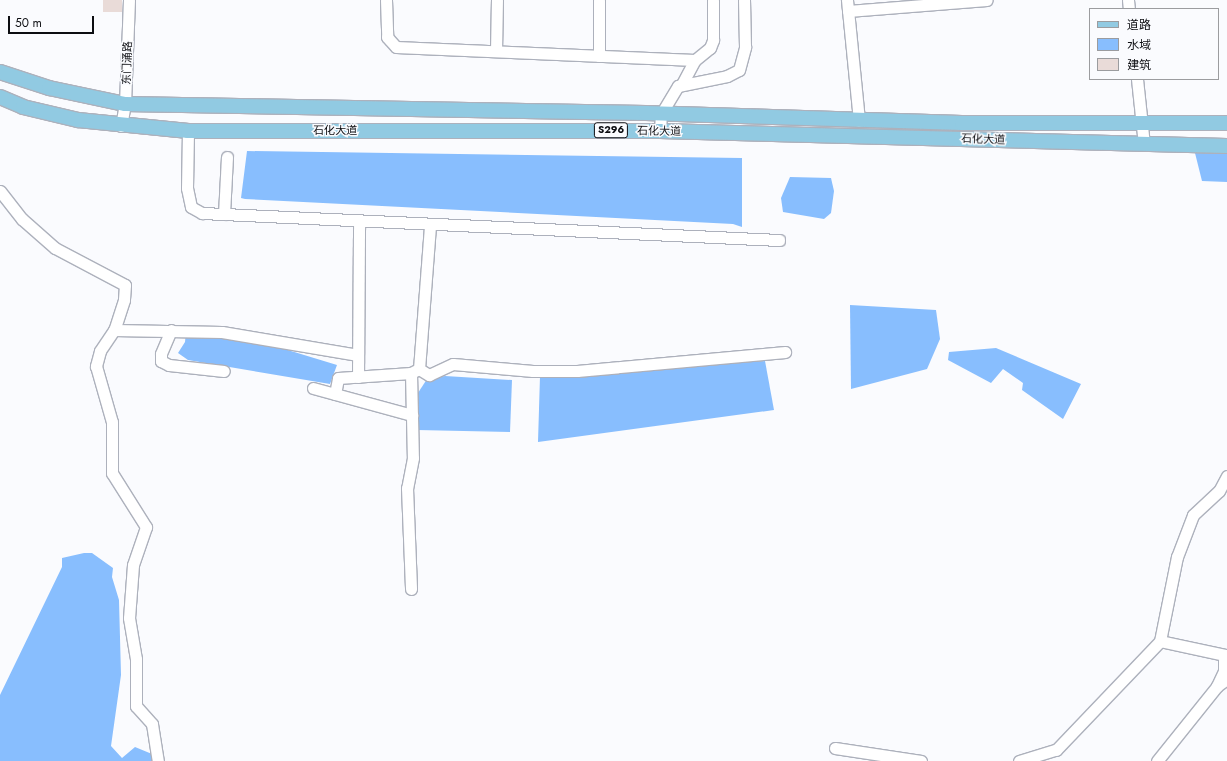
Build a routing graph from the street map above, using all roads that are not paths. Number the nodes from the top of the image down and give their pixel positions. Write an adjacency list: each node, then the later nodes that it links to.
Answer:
1 (129, 0): 16 (street, 东门涌路)
2 (386, 0): 9 (street)
3 (497, 0): 9 (street)
4 (599, 0): 10 (street)
5 (713, 0): 11 (street)
6 (744, 0): 14 (street)
7 (987, 0): 8 (street)
8 (848, 5): 18 (street)
9 (496, 52): 10 (street)
10 (599, 56): 11 (street)
11 (695, 60): 14 (street)
12 (0, 72): 16 (main road, 石化大道 / S296)
13 (1137, 80): 19 (street)
14 (682, 84): 17 (street)
15 (0, 97): 21 (main road, 石化大道 / S296)
16 (125, 104): 17 (main road, 石化大道 / S296); 21 (street, 东门涌路)
17 (661, 114): 18 (main road, 石化大道 / S296); 22 (street)
18 (859, 120): 19 (main road, 石化大道 / S296)
19 (1142, 123): 20 (main road, 石化大道 / S296); 24 (street)
20 (1227, 123)
21 (121, 126): 23 (main road, 石化大道 / S296)
22 (660, 130): 23 (main road, 石化大道 / S296); 24 (main road, 石化大道 / S296)
23 (188, 131): 28 (street)
24 (1144, 144): 25 (main road, 石化大道 / S296)
25 (1227, 146)
26 (227, 157): 28 (street)
27 (0, 191): 32 (street)
28 (224, 214): 29 (street)
29 (359, 221): 30 (street); 35 (street)
30 (430, 225): 31 (street); 37 (street)
31 (779, 240)
32 (114, 330): 33 (street); 51 (street)
33 (171, 330): 35 (street); 36 (street)
34 (785, 352): 37 (street)
35 (358, 355): 38 (street)
36 (224, 371)
37 (415, 371): 38 (street); 41 (street)
38 (358, 377): 40 (street)
39 (313, 388): 40 (street)
40 (335, 394): 41 (street)
41 (412, 415): 43 (street)
42 (1227, 476): 44 (street)
43 (411, 589)
44 (1160, 641): 45 (street); 49 (street)
45 (1226, 658): 47 (street)
46 (1227, 679): 47 (street)
47 (1217, 686): 55 (street)
48 (835, 748): 50 (street)
49 (1056, 750): 53 (street); 54 (street)
50 (887, 759): 52 (street)
51 (158, 761)
52 (921, 761)
53 (1019, 761)
54 (1045, 761)
55 (1157, 761)

